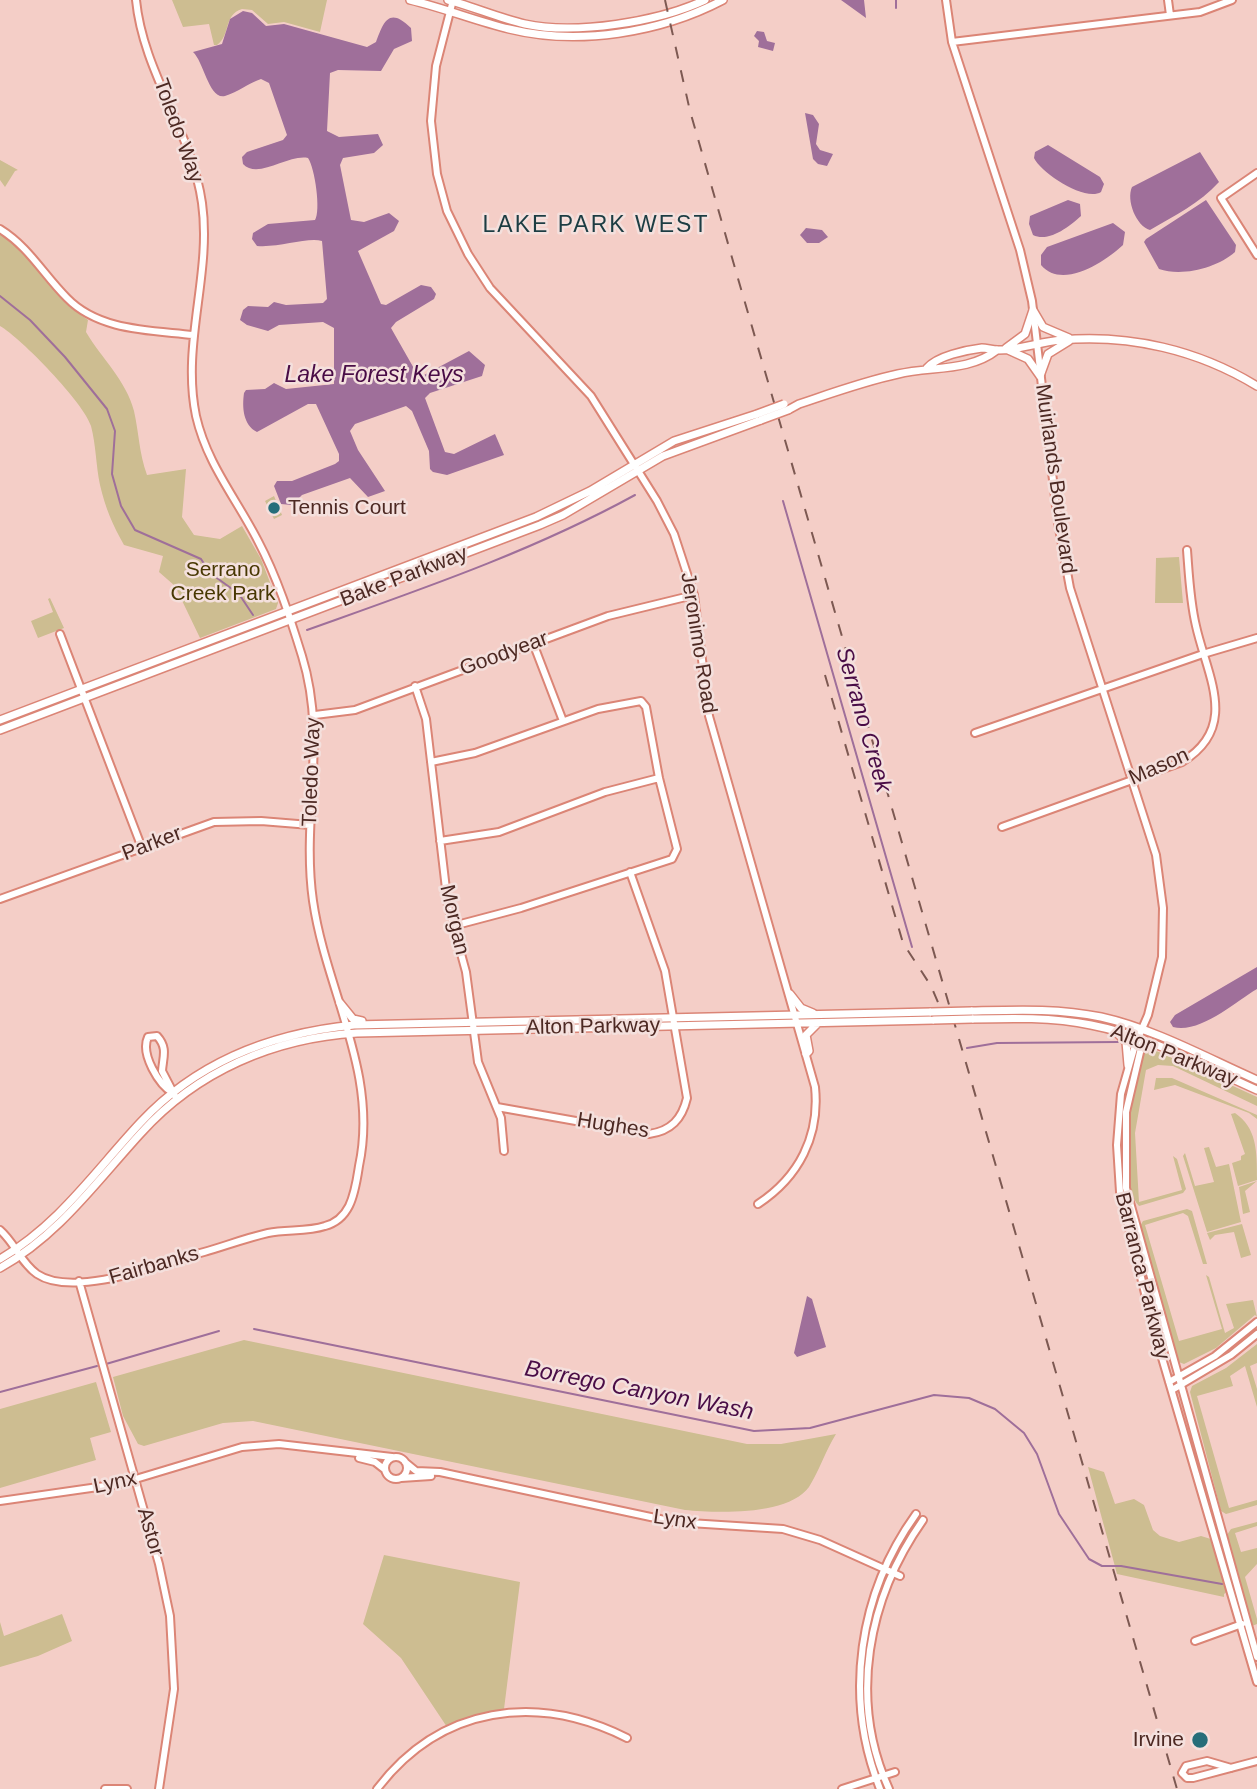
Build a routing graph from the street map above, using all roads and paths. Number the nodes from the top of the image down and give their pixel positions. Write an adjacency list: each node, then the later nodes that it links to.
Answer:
1 (136, 0): 16 (street, Toledo Way)
2 (411, 0): 9 (main road)
3 (451, 0): 4 (main road); 9 (street, Jeronimo Road)
4 (705, 0)
5 (723, 0): 9 (main road)
6 (946, 0): 11 (street, Muirlands Boulevard)
7 (1168, 0): 10 (street)
8 (1233, 0): 10 (street)
9 (450, 10): 23 (street, Jeronimo Road)
10 (1170, 15): 11 (street)
11 (952, 43): 15 (street, Muirlands Boulevard)
12 (1257, 173): 14 (street)
13 (0, 229): 16 (street)
14 (1257, 255)
15 (1032, 310): 17 (main road); 18 (street, Muirlands Boulevard); 19 (main road)
16 (193, 335): 27 (street, Toledo Way)
17 (1073, 340): 18 (main road, Bake Parkway); 20 (main road); 21 (main road, Bake Parkway)
18 (1035, 343): 19 (main road, Bake Parkway); 20 (street, Muirlands Boulevard)
19 (1002, 349): 20 (main road); 22 (main road, Bake Parkway, bridge)
20 (1040, 376): 37 (street, Muirlands Boulevard)
21 (1257, 386)
22 (759, 417): 23 (main road, Bake Parkway); 24 (main road, Bake Parkway)
23 (634, 462): 24 (street, Jeronimo Road); 27 (main road, Bake Parkway)
24 (638, 470): 26 (street, Jeronimo Road); 28 (main road, Bake Parkway)
25 (1187, 550): 34 (street, Mason)
26 (694, 595): 31 (street, Goodyear); 54 (street, Jeronimo Road)
27 (288, 611): 28 (street, Toledo Way); 32 (main road, Bake Parkway)
28 (291, 620): 33 (main road, Bake Parkway); 39 (street, Toledo Way)
29 (60, 634): 36 (street)
30 (1257, 638): 34 (street)
31 (533, 643): 35 (street, Goodyear); 41 (street)
32 (198, 645): 33 (street); 36 (main road, Bake Parkway)
33 (201, 653): 38 (main road, Bake Parkway)
34 (1203, 654): 37 (street); 46 (street, Mason)
35 (415, 686): 39 (street, Goodyear); 44 (street, Morgan)
36 (81, 689): 38 (street); 40 (main road, Bake Parkway)
37 (1101, 689): 43 (street); 46 (street, Muirlands Boulevard)
38 (85, 698): 42 (main road, Bake Parkway); 50 (street)
39 (315, 715): 47 (street, Toledo Way)
40 (0, 720)
41 (563, 720): 44 (street); 45 (street)
42 (0, 730)
43 (975, 733)
44 (431, 762): 49 (street, Morgan)
45 (659, 778): 49 (street); 51 (street)
46 (1133, 779): 48 (street, Mason); 67 (street, Muirlands Boulevard)
47 (310, 825): 50 (street, Parker); 55 (street, Toledo Way)
48 (1002, 827)
49 (440, 841): 53 (street, Morgan)
50 (142, 848): 52 (street, Parker)
51 (630, 872): 53 (street); 60 (street, Hughes)
52 (0, 899)
53 (453, 926): 64 (street, Morgan)
54 (790, 994): 56 (street, Jeronimo Road); 57 (main road)
55 (340, 1003): 62 (main road); 65 (street, Toledo Way)
56 (795, 1014): 57 (main road, Alton Parkway); 60 (main road, Alton Parkway); 63 (street, Jeronimo Road)
57 (817, 1014): 59 (main road, Alton Parkway)
58 (972, 1015): 59 (main road, Alton Parkway, bridge); 66 (main road, Alton Parkway); 67 (main road, Alton Parkway)
59 (933, 1016): 61 (main road, Alton Parkway)
60 (675, 1022): 63 (main road, Alton Parkway); 64 (main road, Alton Parkway); 73 (street, Hughes)
61 (818, 1023): 63 (main road, Alton Parkway); 68 (main road)
62 (386, 1024): 64 (main road, Alton Parkway); 65 (main road, Alton Parkway)
63 (797, 1024): 68 (street, Jeronimo Road)
64 (473, 1026): 65 (main road, Alton Parkway); 73 (street, Morgan)
65 (348, 1030): 72 (main road, Alton Parkway); 76 (street, Toledo Way)
66 (1112, 1030): 67 (main road, Alton Parkway); 69 (main road)
67 (1141, 1034): 69 (street, Barranca Parkway); 70 (main road, Alton Parkway); 71 (main road, Alton Parkway); 84 (street, Barranca Parkway)
68 (806, 1054): 75 (street, Jeronimo Road)
69 (1128, 1065): 85 (street, Barranca Parkway)
70 (1257, 1080)
71 (1257, 1090)
72 (175, 1097): 72 (street); 78 (main road, Alton Parkway)
73 (497, 1107): 74 (street, Morgan)
74 (504, 1151)
75 (758, 1204)
76 (327, 1226): 81 (street, Fairbanks)
77 (0, 1230): 78 (street, Fairbanks)
78 (19, 1252): 79 (main road, Alton Parkway); 80 (main road, Alton Parkway); 81 (street, Fairbanks)
79 (0, 1259)
80 (0, 1268)
81 (79, 1281): 94 (street, Astor)
82 (1257, 1322): 84 (street)
83 (1257, 1334): 86 (street)
84 (1178, 1377): 85 (street); 86 (street, Barranca Parkway)
85 (1169, 1382): 87 (street, Barranca Parkway)
86 (1181, 1385): 87 (street); 101 (street, Barranca Parkway)
87 (1172, 1390): 101 (street, Barranca Parkway)
88 (351, 1454): 89 (street, Lynx); 91 (street, Lynx); 94 (street, Lynx)
89 (392, 1458): 90 (street); 91 (street)
90 (405, 1462): 92 (street, Lynx); 93 (street)
91 (385, 1469): 93 (street)
92 (444, 1474): 93 (street, Lynx); 98 (street, Lynx)
93 (401, 1478)
94 (135, 1480): 95 (street, Lynx); 112 (street, Astor)
95 (0, 1501)
96 (916, 1514): 98 (street)
97 (923, 1520): 99 (street)
98 (884, 1569): 99 (street, Lynx); 109 (street)
99 (891, 1572): 100 (street, Lynx); 109 (street)
100 (900, 1576)
101 (1243, 1624): 102 (street); 103 (street, Barranca Parkway); 104 (street, Barranca Parkway)
102 (1195, 1641)
103 (1257, 1657)
104 (1257, 1682)
105 (627, 1738): 113 (street)
106 (1257, 1761): 107 (street)
107 (1231, 1768): 107 (street)
108 (895, 1772): 109 (street)
109 (880, 1777): 114 (street); 115 (street); 116 (street)
110 (105, 1789): 111 (street)
111 (127, 1789)
112 (159, 1789)
113 (377, 1789)
114 (842, 1789)
115 (880, 1789)
116 (889, 1789)

